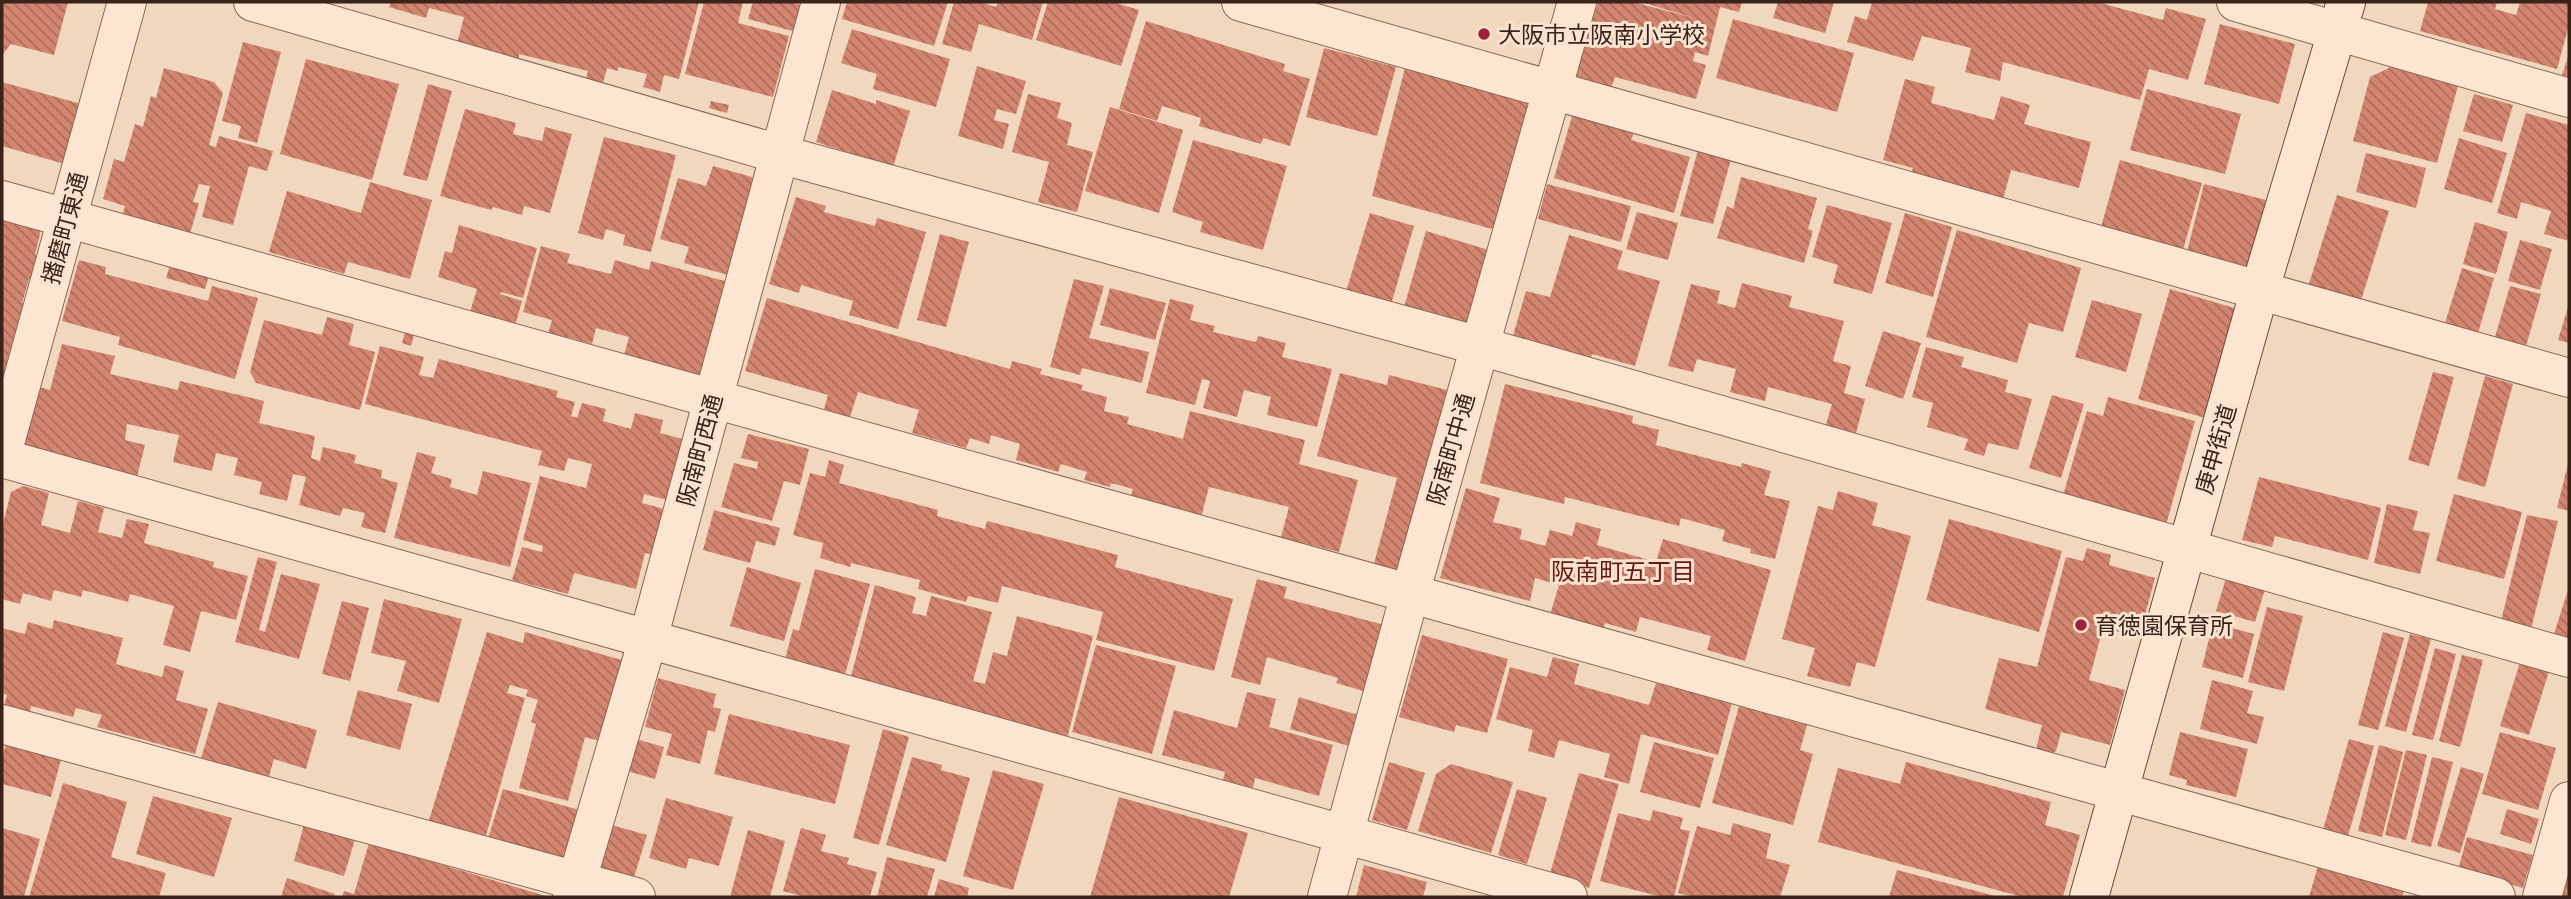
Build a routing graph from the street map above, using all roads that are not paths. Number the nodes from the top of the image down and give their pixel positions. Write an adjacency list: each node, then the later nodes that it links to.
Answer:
1 (127, 2): 12 (street, 播磨町東通)
2 (253, 2): 10 (street)
3 (821, 2): 10 (street, 阪南町西通)
4 (1241, 2): 8 (street)
5 (1577, 2): 8 (street, 阪南町中通)
6 (2236, 2): 7 (street)
7 (2341, 16): 9 (street); 13 (street, 庚申街道)
8 (1552, 89): 13 (street); 14 (street, 阪南町中通)
9 (2569, 98)
10 (779, 154): 14 (street); 16 (street, 阪南町西通)
11 (2, 200): 12 (street)
12 (67, 218): 16 (street); 17 (street, 播磨町東通)
13 (2260, 289): 15 (street); 18 (street, 庚申街道)
14 (1479, 346): 18 (street); 19 (street, 阪南町中通)
15 (2569, 377)
16 (713, 399): 19 (street); 20 (street, 阪南町西通)
17 (2, 456): 20 (street)
18 (2188, 549): 21 (street); 23 (street, 庚申街道)
19 (1410, 594): 23 (street); 25 (street, 阪南町中通)
20 (648, 639): 25 (street); 26 (street, 阪南町西通)
21 (2569, 658)
22 (2, 724): 26 (street)
23 (2119, 792): 30 (street, 庚申街道); 31 (street)
24 (2569, 801): 32 (street)
25 (1345, 835): 28 (street, 阪南町中通); 29 (street)
26 (575, 889): 27 (street)
27 (636, 897)
28 (1327, 897)
29 (1568, 897)
30 (2089, 897)
31 (2496, 897)
32 (2542, 897)

